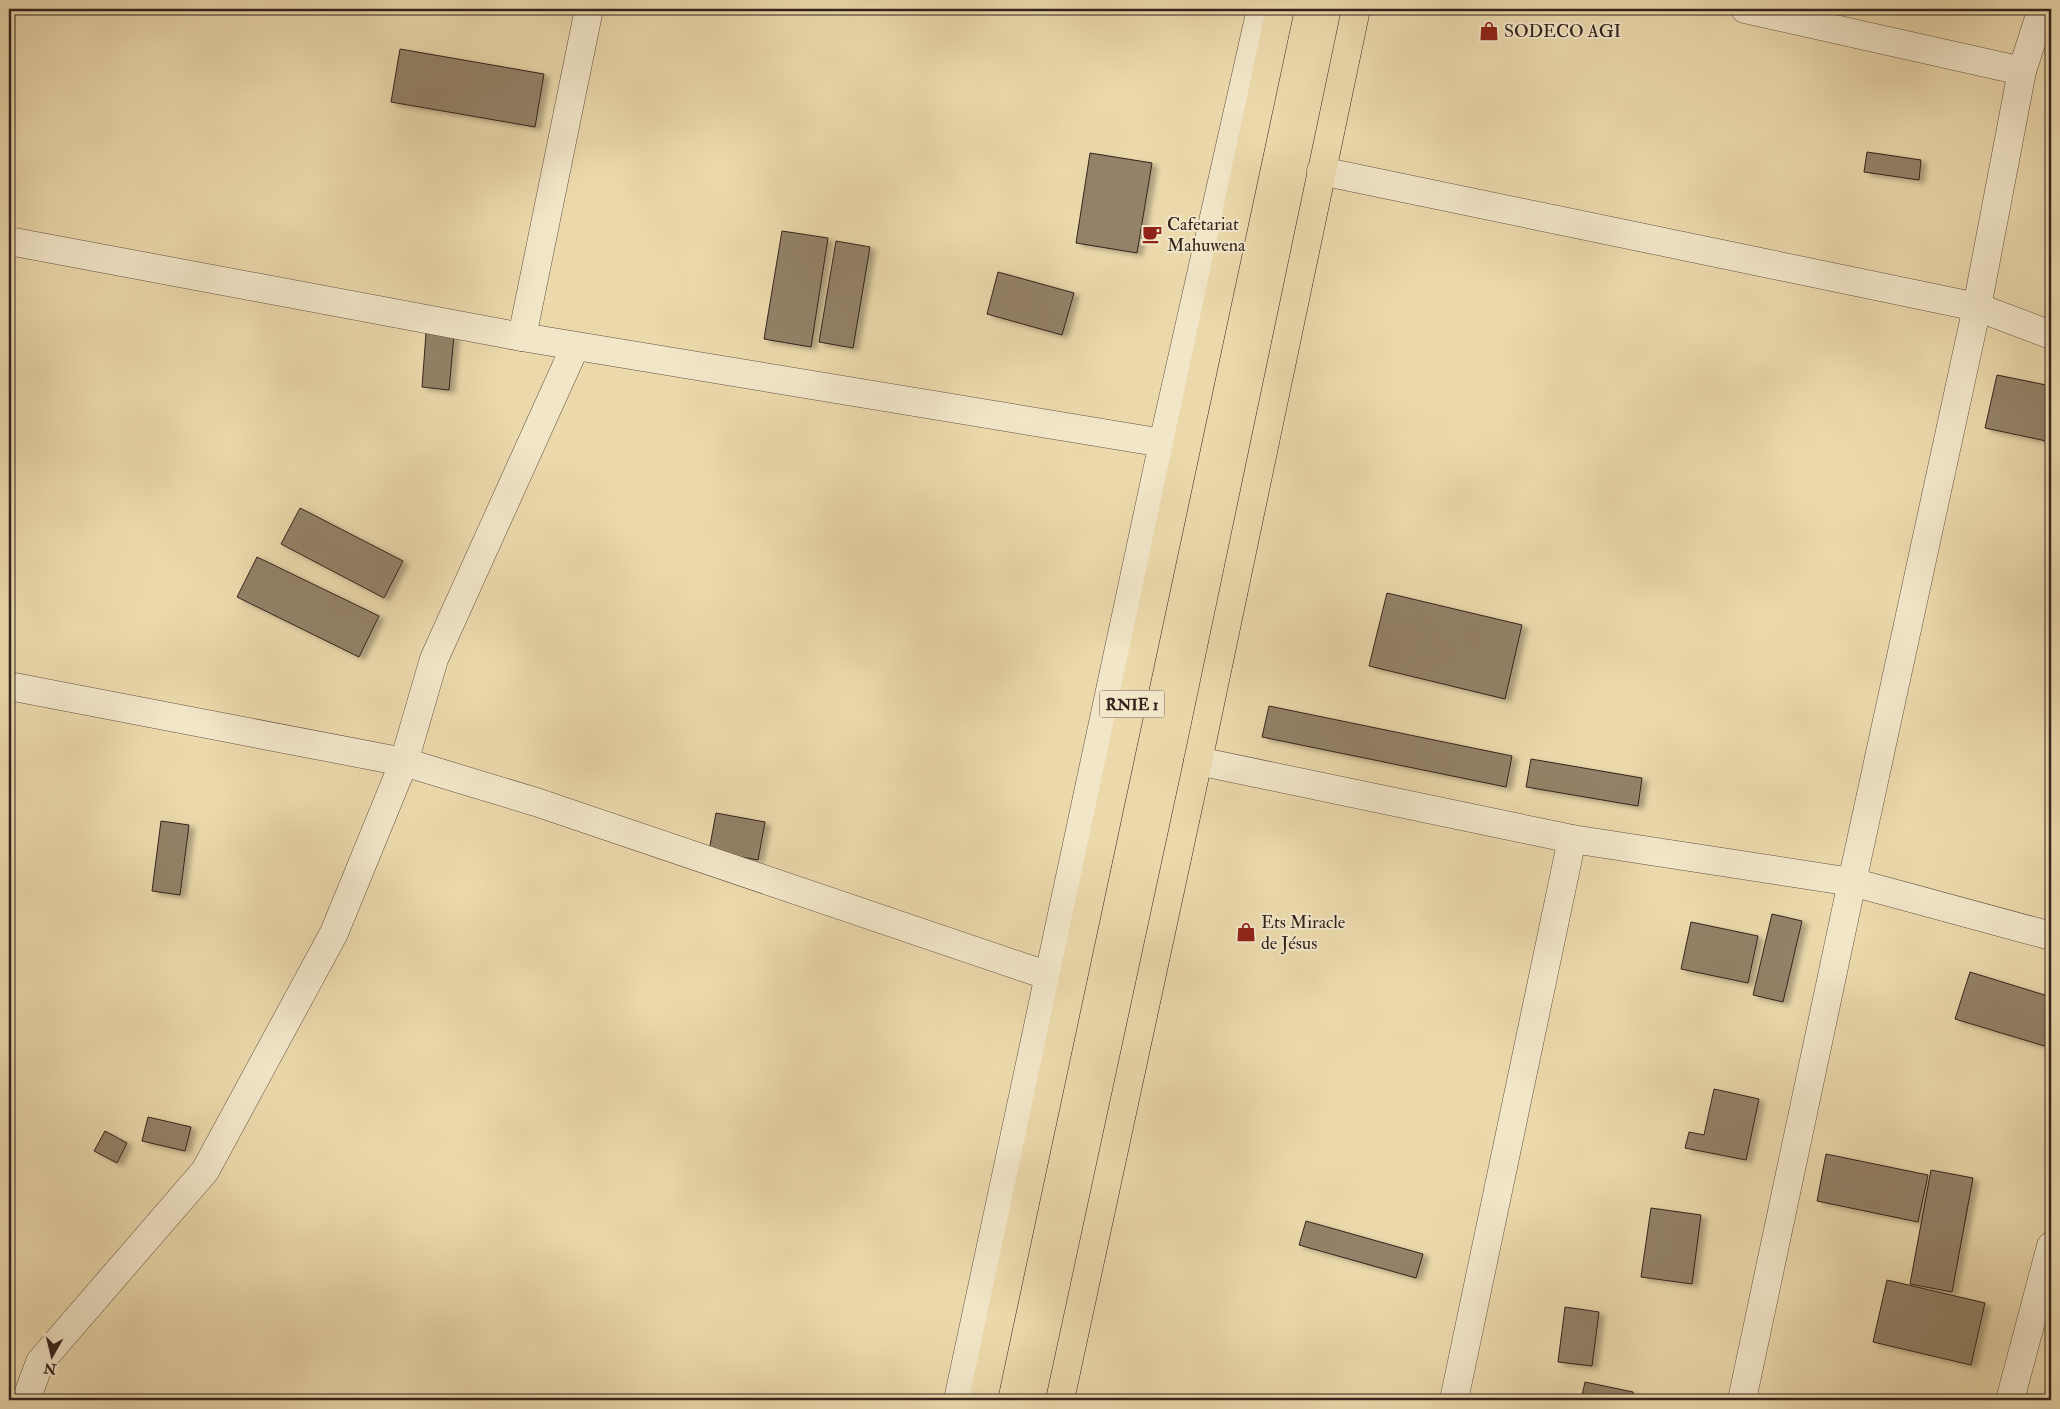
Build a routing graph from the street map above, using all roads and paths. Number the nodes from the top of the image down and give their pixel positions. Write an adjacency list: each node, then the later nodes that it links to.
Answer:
1 (589, 9): 12 (street)
2 (1261, 9): 14 (street)
3 (1280, 9): 25 (highway, RNIE 1)
4 (1356, 9): 8 (highway)
5 (1745, 9): 7 (street)
6 (2042, 9): 7 (street)
7 (2022, 71): 10 (street)
8 (1321, 171): 10 (street); 16 (highway)
9 (9, 241): 12 (street)
10 (1977, 307): 11 (street); 19 (street)
11 (2051, 335)
12 (522, 338): 13 (street)
13 (575, 347): 14 (street); 17 (street)
14 (1163, 443): 21 (street)
15 (9, 686): 17 (street)
16 (1198, 760): 18 (street); 26 (highway)
17 (404, 762): 21 (street); 23 (street)
18 (1572, 839): 19 (street); 27 (street)
19 (1852, 882): 20 (street); 28 (street)
20 (2051, 936)
21 (1049, 976): 24 (street)
22 (2051, 1246): 29 (street)
23 (26, 1400)
24 (958, 1400)
25 (983, 1400)
26 (1060, 1400)
27 (1454, 1400)
28 (1742, 1400)
29 (2010, 1400)

